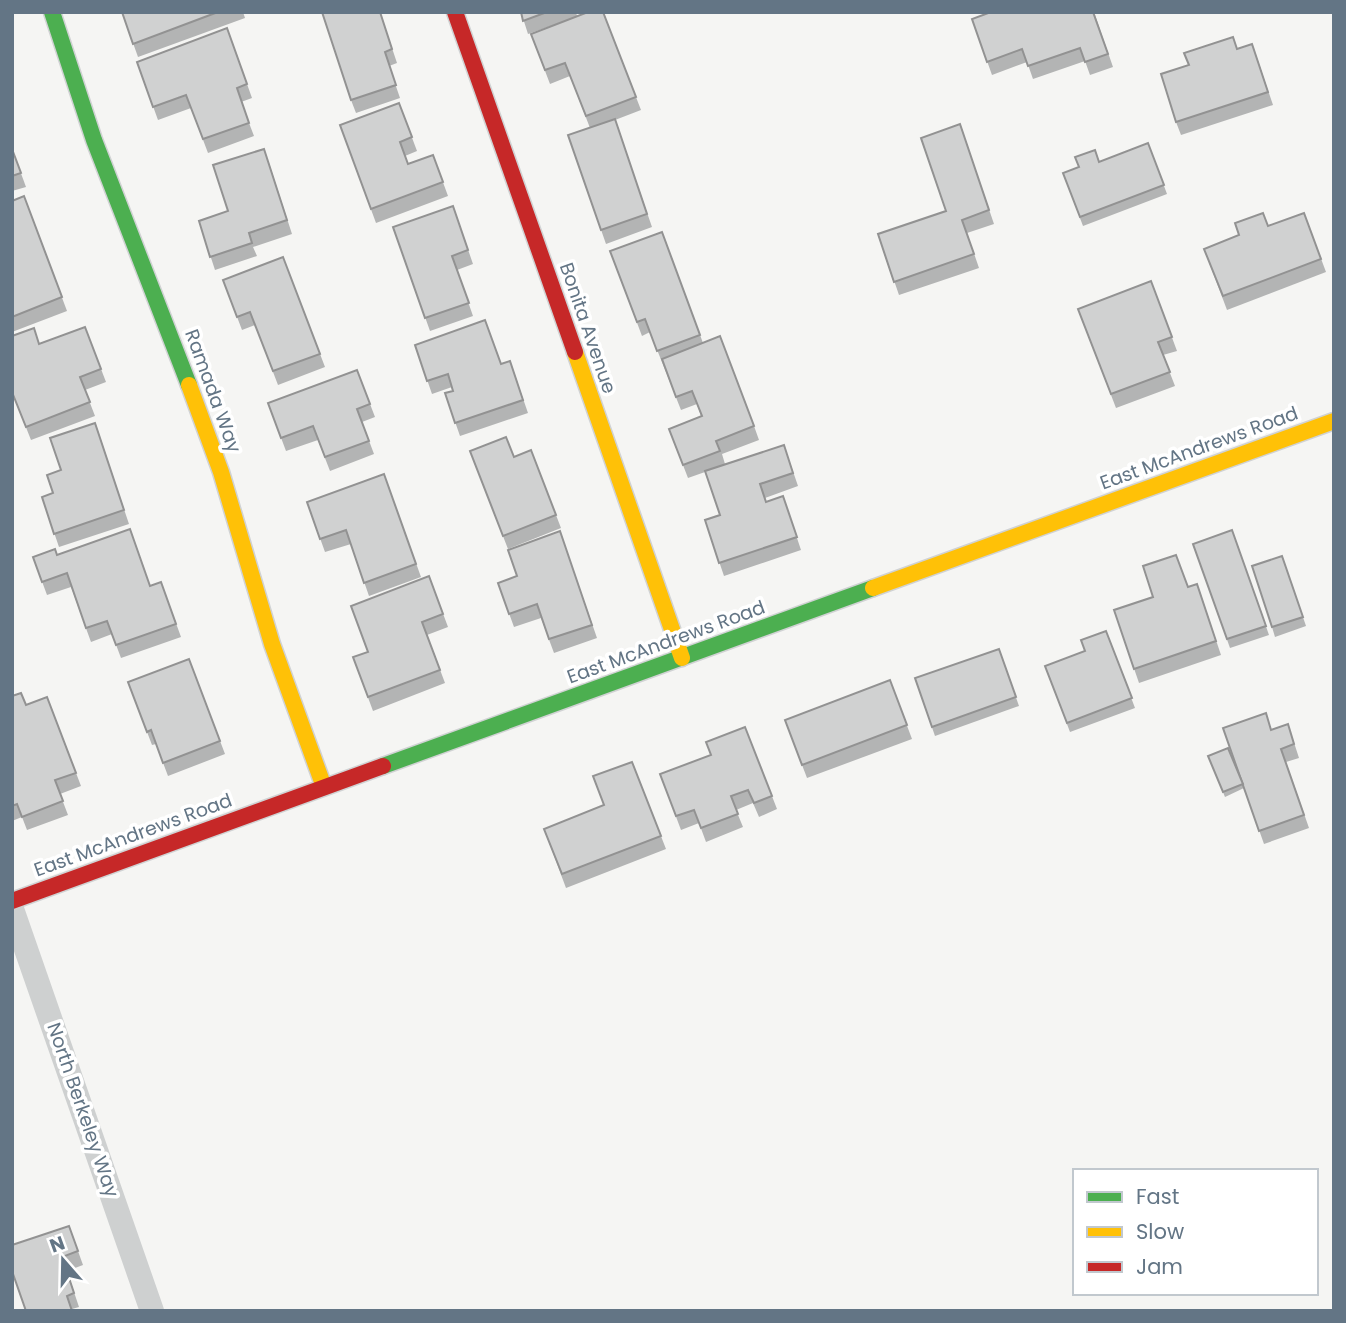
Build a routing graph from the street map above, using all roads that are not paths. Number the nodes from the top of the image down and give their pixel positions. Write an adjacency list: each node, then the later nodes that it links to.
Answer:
1 (52, 12): 5 (street, Ramada Way)
2 (455, 12): 4 (street, Bonita Avenue)
3 (1334, 421): 4 (street, East McAndrews Road)
4 (682, 658): 5 (street, East McAndrews Road)
5 (324, 787): 6 (street, East McAndrews Road)
6 (12, 901)
7 (12, 909): 8 (street, North Berkeley Way)
8 (152, 1311)

